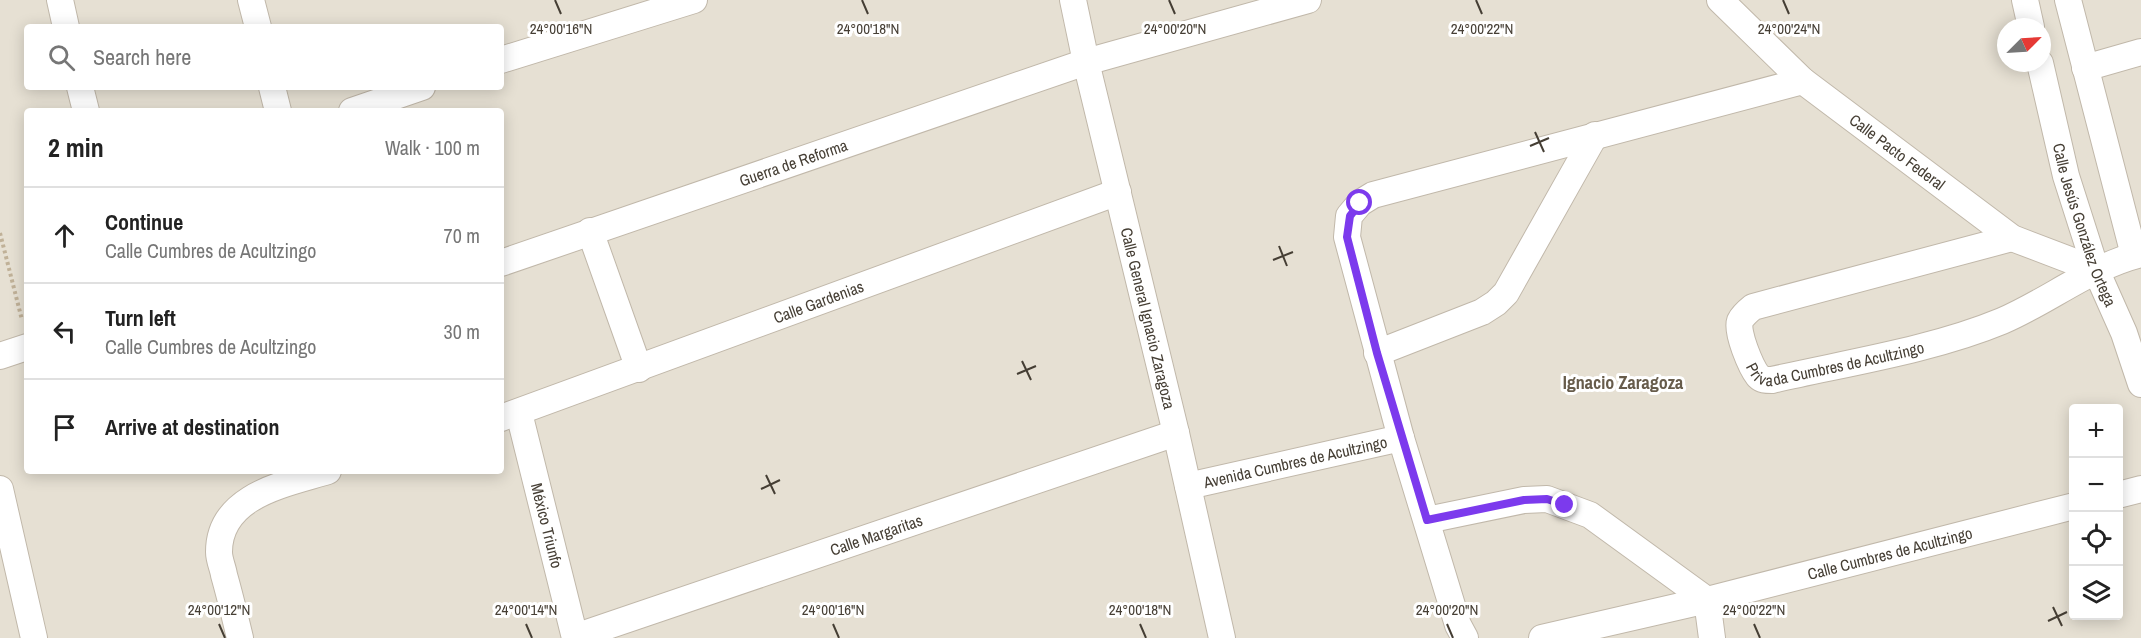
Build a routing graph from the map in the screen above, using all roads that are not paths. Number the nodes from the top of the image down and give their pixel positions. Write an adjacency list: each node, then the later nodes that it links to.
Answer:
1 (60, 0): 10 (street)
2 (251, 0): 11 (street)
3 (694, 0): 13 (street)
4 (1073, 0): 14 (street, Calle General Ignacio Zaragoza)
5 (1308, 0): 14 (street, Guerra de Reforma)
6 (1720, 0): 17 (street, Calle Pacto Federal)
7 (2025, 0): 9 (street)
8 (2068, 0): 15 (street)
9 (2029, 18)
10 (65, 24)
11 (257, 24)
12 (2141, 52): 15 (street)
13 (504, 59)
14 (1086, 62): 25 (street, Calle General Ignacio Zaragoza); 26 (street, Guerra de Reforma)
15 (2085, 68): 28 (street)
16 (2042, 72): 30 (street, Calle Jesús González Ortega)
17 (1803, 81): 24 (street); 27 (street, Calle Pacto Federal)
18 (81, 90): 21 (street)
19 (273, 90): 22 (street)
20 (413, 90): 23 (street)
21 (85, 108)
22 (277, 108)
23 (361, 108)
24 (1595, 135): 32 (street); 32 (street)
25 (1118, 192): 34 (street, Calle Gardenias); 37 (street, Calle General Ignacio Zaragoza)
26 (590, 231): 29 (street, Guerra de Reforma); 34 (street)
27 (2012, 238): 30 (street, Calle Pacto Federal); 30 (street, Privada Cumbres de Acultzingo)
28 (2138, 254): 30 (street, Privada Cumbres de Acultzingo)
29 (504, 262)
30 (2096, 270): 35 (street, Calle Jesús González Ortega)
31 (24, 340): 33 (street)
32 (1377, 353): 38 (street)
33 (0, 356)
34 (639, 369): 36 (street, Calle Gardenias)
35 (2141, 384)
36 (510, 415): 50 (street, México Triunfo)
37 (1176, 433): 40 (street, Calle General Ignacio Zaragoza); 50 (street, Calle Margaritas)
38 (1401, 438): 40 (street, Avenida Cumbres de Acultzingo); 45 (street)
39 (318, 474): 49 (street)
40 (1188, 486): 51 (street, Calle General Ignacio Zaragoza)
41 (0, 489): 46 (street)
42 (2141, 489): 43 (street)
43 (2123, 494)
44 (2069, 507): 47 (street, Calle Cumbres de Acultzingo)
45 (1427, 520): 47 (street); 52 (street)
46 (6, 544): 48 (street)
47 (1707, 600): 53 (street, Calle Cumbres de Acultzingo); 54 (street)
48 (34, 638)
49 (240, 638)
50 (575, 638)
51 (1221, 638)
52 (1465, 638)
53 (1542, 638)
54 (1712, 638)

